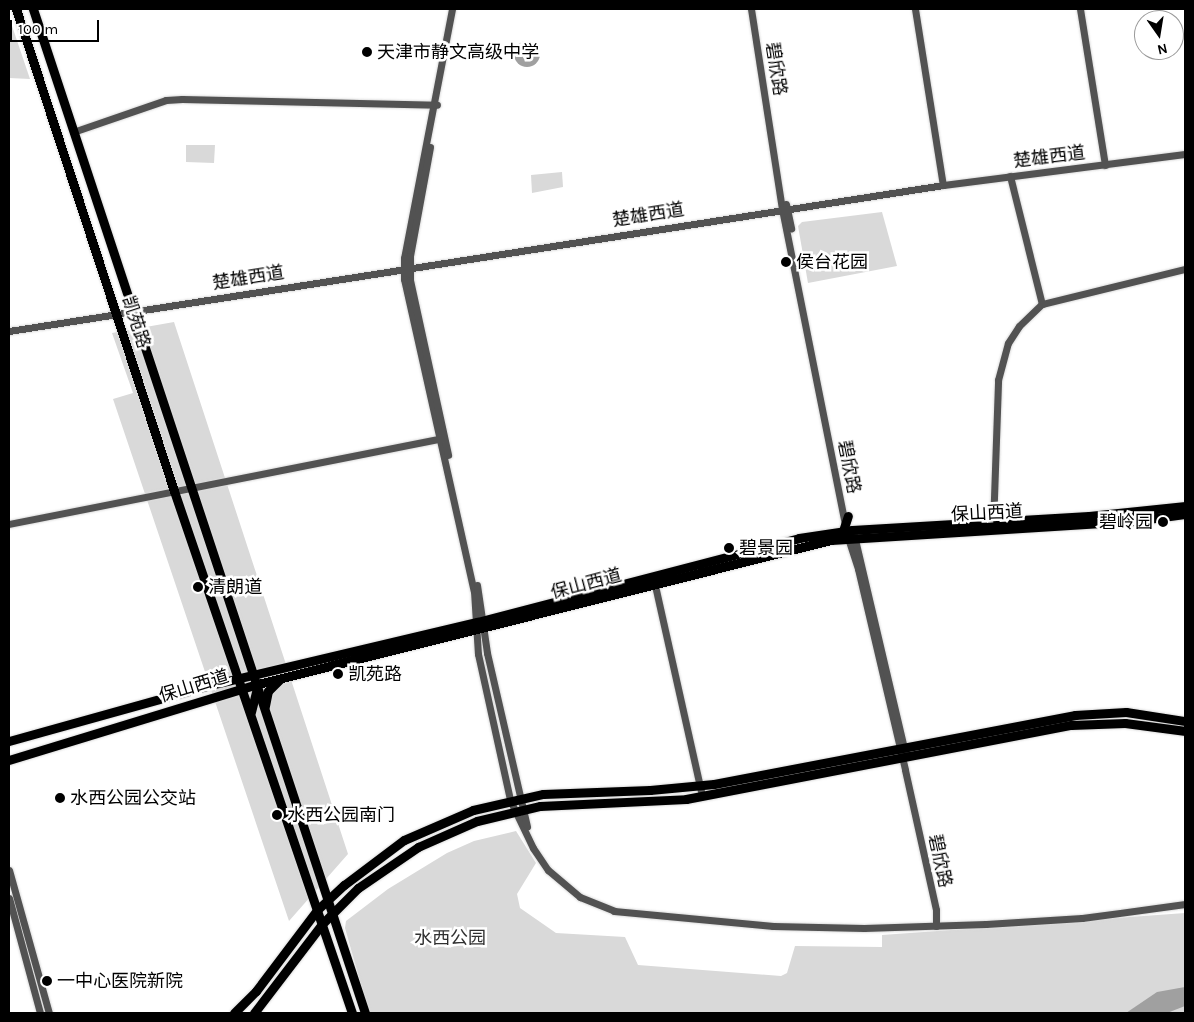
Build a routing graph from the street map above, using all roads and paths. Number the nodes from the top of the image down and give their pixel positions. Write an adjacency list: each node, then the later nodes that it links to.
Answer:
1 (16, 9): 20 (main road, 凯苑路)
2 (33, 9): 10 (main road, 凯苑路)
3 (452, 9): 9 (street)
4 (456, 9): 9 (street)
5 (752, 9): 15 (street, 碧欣路)
6 (756, 9): 15 (street, 碧欣路)
7 (915, 9): 14 (street)
8 (1080, 9): 12 (street)
9 (435, 105): 10 (street); 16 (street)
10 (72, 132): 19 (main road, 凯苑路)
11 (1185, 154): 12 (street, 楚雄西道)
12 (1105, 165): 13 (street, 楚雄西道)
13 (1010, 176): 14 (street, 楚雄西道); 18 (street)
14 (943, 185): 15 (street, 楚雄西道)
15 (784, 209): 16 (street, 楚雄西道); 29 (street, 碧欣路)
16 (406, 268): 19 (street, 楚雄西道); 22 (street)
17 (1185, 269): 18 (street)
18 (1042, 304): 28 (street)
19 (132, 312): 20 (street, 楚雄西道); 23 (main road, 凯苑路)
20 (116, 315): 21 (street, 楚雄西道); 24 (main road, 凯苑路)
21 (9, 331)
22 (442, 438): 23 (street); 33 (street)
23 (190, 488): 24 (street); 35 (main road, 凯苑路)
24 (174, 491): 27 (street); 37 (main road, 凯苑路)
25 (1185, 506): 28 (main road, 保山西道)
26 (1185, 514): 28 (main road, 保山西道)
27 (9, 524)
28 (993, 526): 30 (main road, 保山西道)
29 (849, 528): 30 (main road, 保山西道); 30 (main road); 31 (main road); 31 (street); 45 (street, 碧欣路)
30 (871, 532)
31 (830, 536): 32 (main road, 保山西道)
32 (654, 580): 33 (main road, 保山西道); 48 (street)
33 (481, 624): 34 (main road, 保山西道); 36 (main road, 保山西道); 50 (street); 51 (street)
34 (280, 668): 35 (main road, 保山西道); 38 (main road)
35 (253, 674): 37 (main road, 保山西道); 38 (main road, 凯苑路)
36 (282, 678): 38 (main road, 保山西道); 40 (main road)
37 (238, 679): 39 (main road, 凯苑路); 44 (main road, 保山西道)
38 (257, 685): 39 (main road, 保山西道); 40 (main road, 凯苑路); 41 (main road)
39 (241, 689): 41 (main road, 凯苑路); 47 (main road, 保山西道)
40 (266, 714): 54 (main road, 凯苑路)
41 (252, 717): 55 (main road, 凯苑路)
42 (1185, 721): 45 (main road)
43 (1185, 731): 46 (main road)
44 (9, 740)
45 (902, 748): 46 (street, 碧欣路); 48 (main road)
46 (904, 758): 49 (main road); 61 (street, 碧欣路)
47 (9, 760)
48 (700, 785): 49 (street); 50 (main road)
49 (702, 796): 52 (main road)
50 (519, 798): 51 (main road); 52 (street)
51 (510, 800): 52 (street); 57 (main road)
52 (519, 810): 59 (main road); 61 (street)
53 (9, 870): 64 (street)
54 (320, 877): 57 (main road, 凯苑路); 60 (main road)
55 (309, 887): 60 (main road, 凯苑路); 62 (main road)
56 (9, 898): 63 (street)
57 (327, 899): 59 (main road, 凯苑路); 60 (main road)
58 (1185, 902): 61 (street)
59 (332, 913): 60 (main road); 68 (main road, 凯苑路)
60 (320, 914): 62 (main road); 66 (main road); 67 (main road, 凯苑路)
61 (938, 924)
62 (301, 929): 65 (main road)
63 (40, 1013)
64 (49, 1013)
65 (234, 1013)
66 (254, 1013)
67 (352, 1013)
68 (365, 1013)

